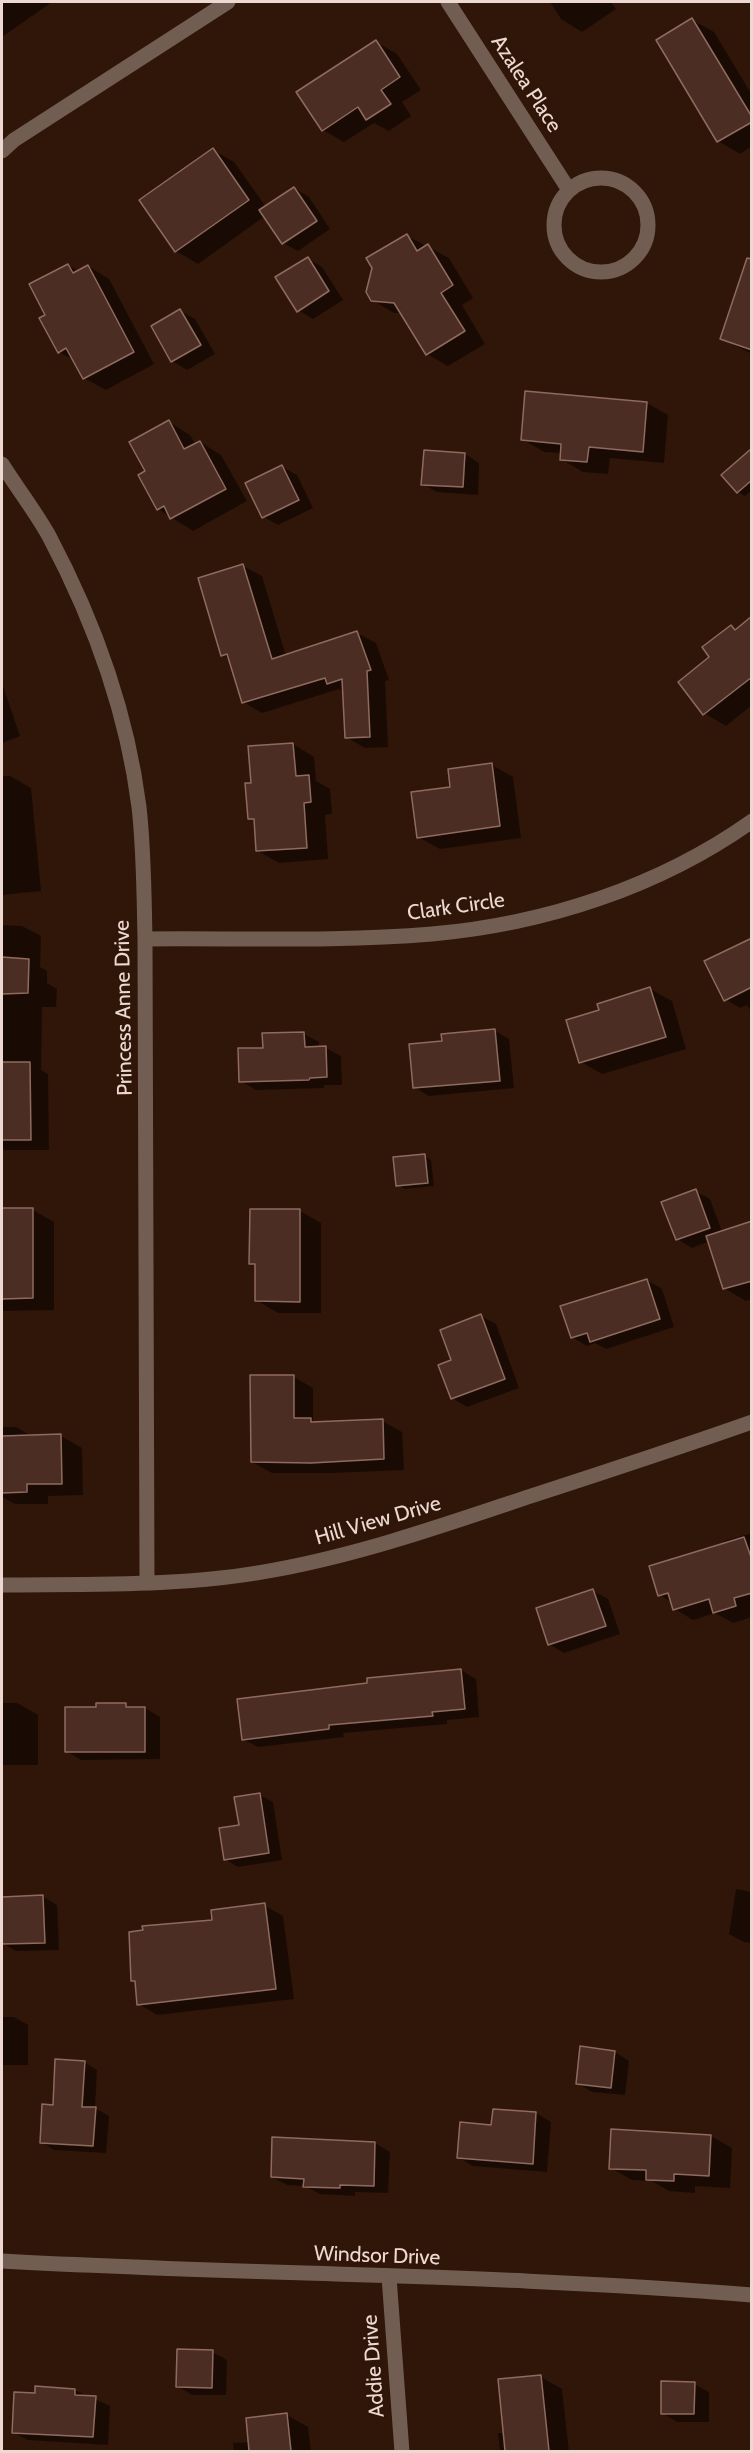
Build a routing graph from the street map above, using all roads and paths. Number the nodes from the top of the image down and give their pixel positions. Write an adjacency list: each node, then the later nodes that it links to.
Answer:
1 (228, 2): 3 (street)
2 (448, 2): 4 (street, Azalea Place)
3 (2, 152)
4 (569, 190): 4 (street)
5 (2, 464): 7 (street, Princess Anne Drive)
6 (752, 821): 7 (street, Clark Circle)
7 (145, 939): 9 (street, Princess Anne Drive)
8 (752, 1422): 9 (street, Hill View Drive)
9 (147, 1583): 10 (street, Hill View Drive)
10 (2, 1585)
11 (2, 2261): 12 (street, Windsor Drive)
12 (389, 2277): 13 (street, Windsor Drive); 14 (street, Addie Drive)
13 (752, 2295)
14 (402, 2451)

